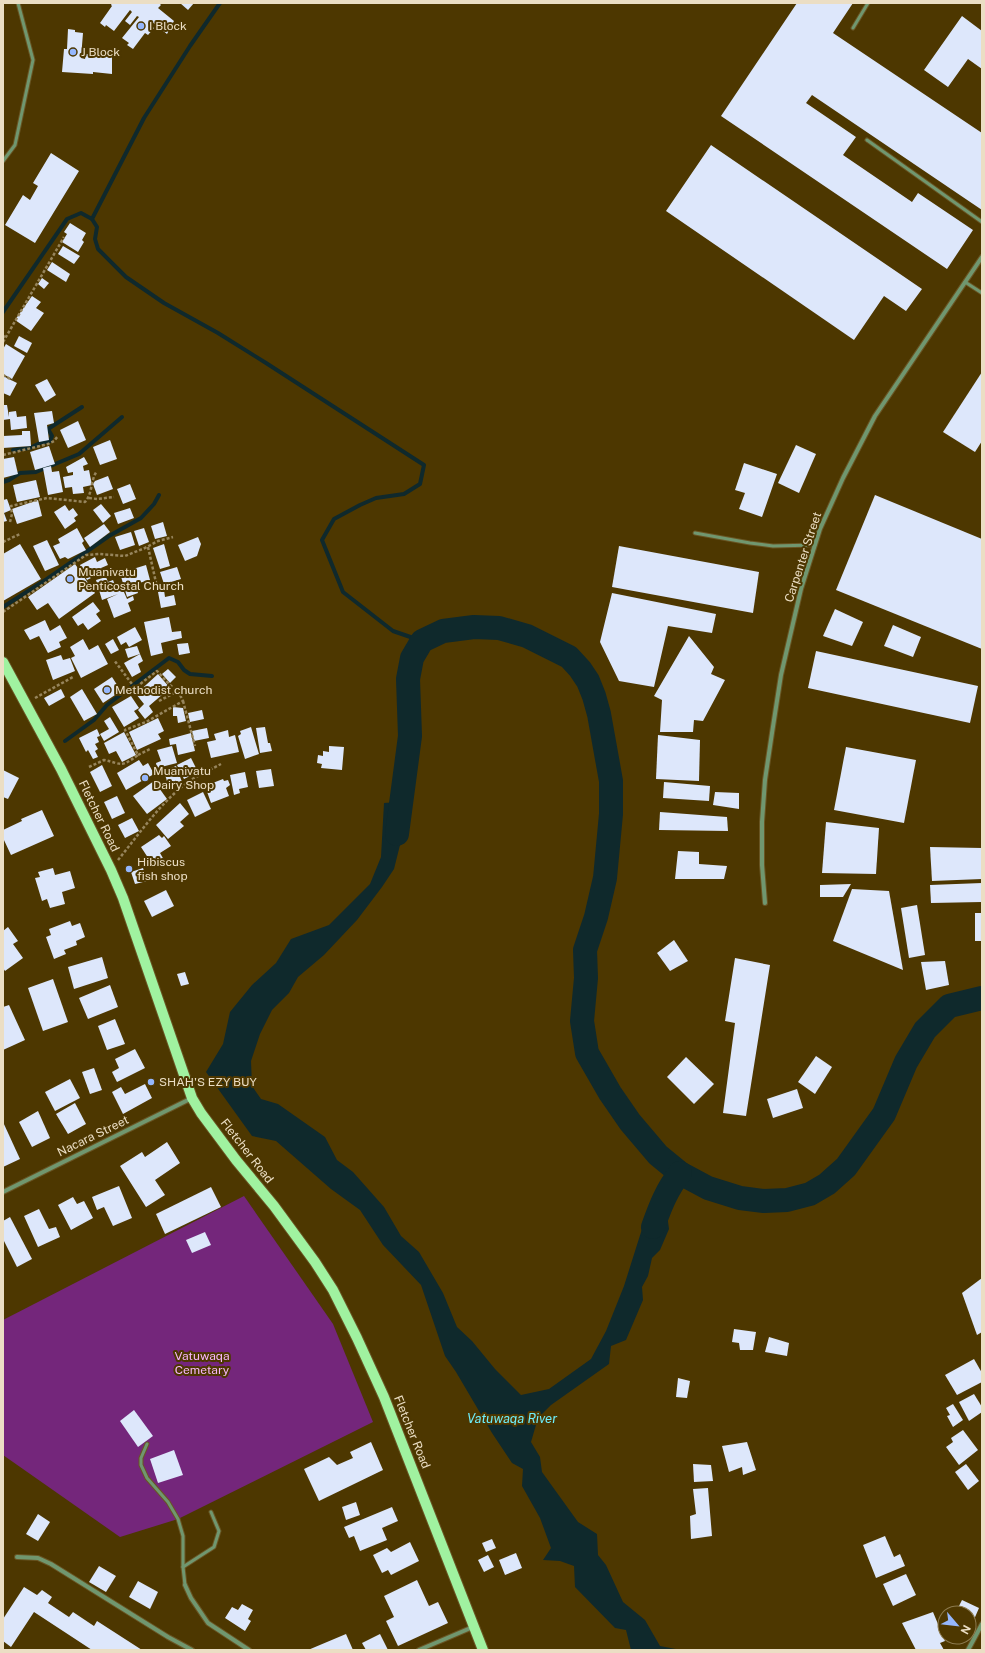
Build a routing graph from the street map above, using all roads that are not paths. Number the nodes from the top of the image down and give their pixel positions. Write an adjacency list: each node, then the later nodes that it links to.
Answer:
1 (18, 3): 5 (lane)
2 (868, 3): 3 (lane)
3 (853, 28)
4 (867, 140): 6 (lane)
5 (3, 161)
6 (982, 222)
7 (982, 257): 8 (street, Carpenter Street)
8 (965, 282): 9 (lane); 11 (street, Carpenter Street)
9 (982, 292)
10 (695, 533): 11 (lane)
11 (816, 544): 13 (street, Carpenter Street)
12 (3, 662): 14 (main road, Fletcher Road)
13 (765, 903)
14 (192, 1098): 15 (street, Nacara Street); 22 (main road, Fletcher Road)
15 (3, 1192)
16 (147, 1444): 19 (lane)
17 (211, 1512): 19 (lane)
18 (17, 1557): 23 (street)
19 (183, 1568): 20 (lane)
20 (185, 1585): 24 (street)
21 (982, 1624): 27 (street)
22 (474, 1627): 25 (street); 26 (main road, Fletcher Road)
23 (192, 1650)
24 (249, 1650)
25 (419, 1650)
26 (483, 1650)
27 (968, 1650)

